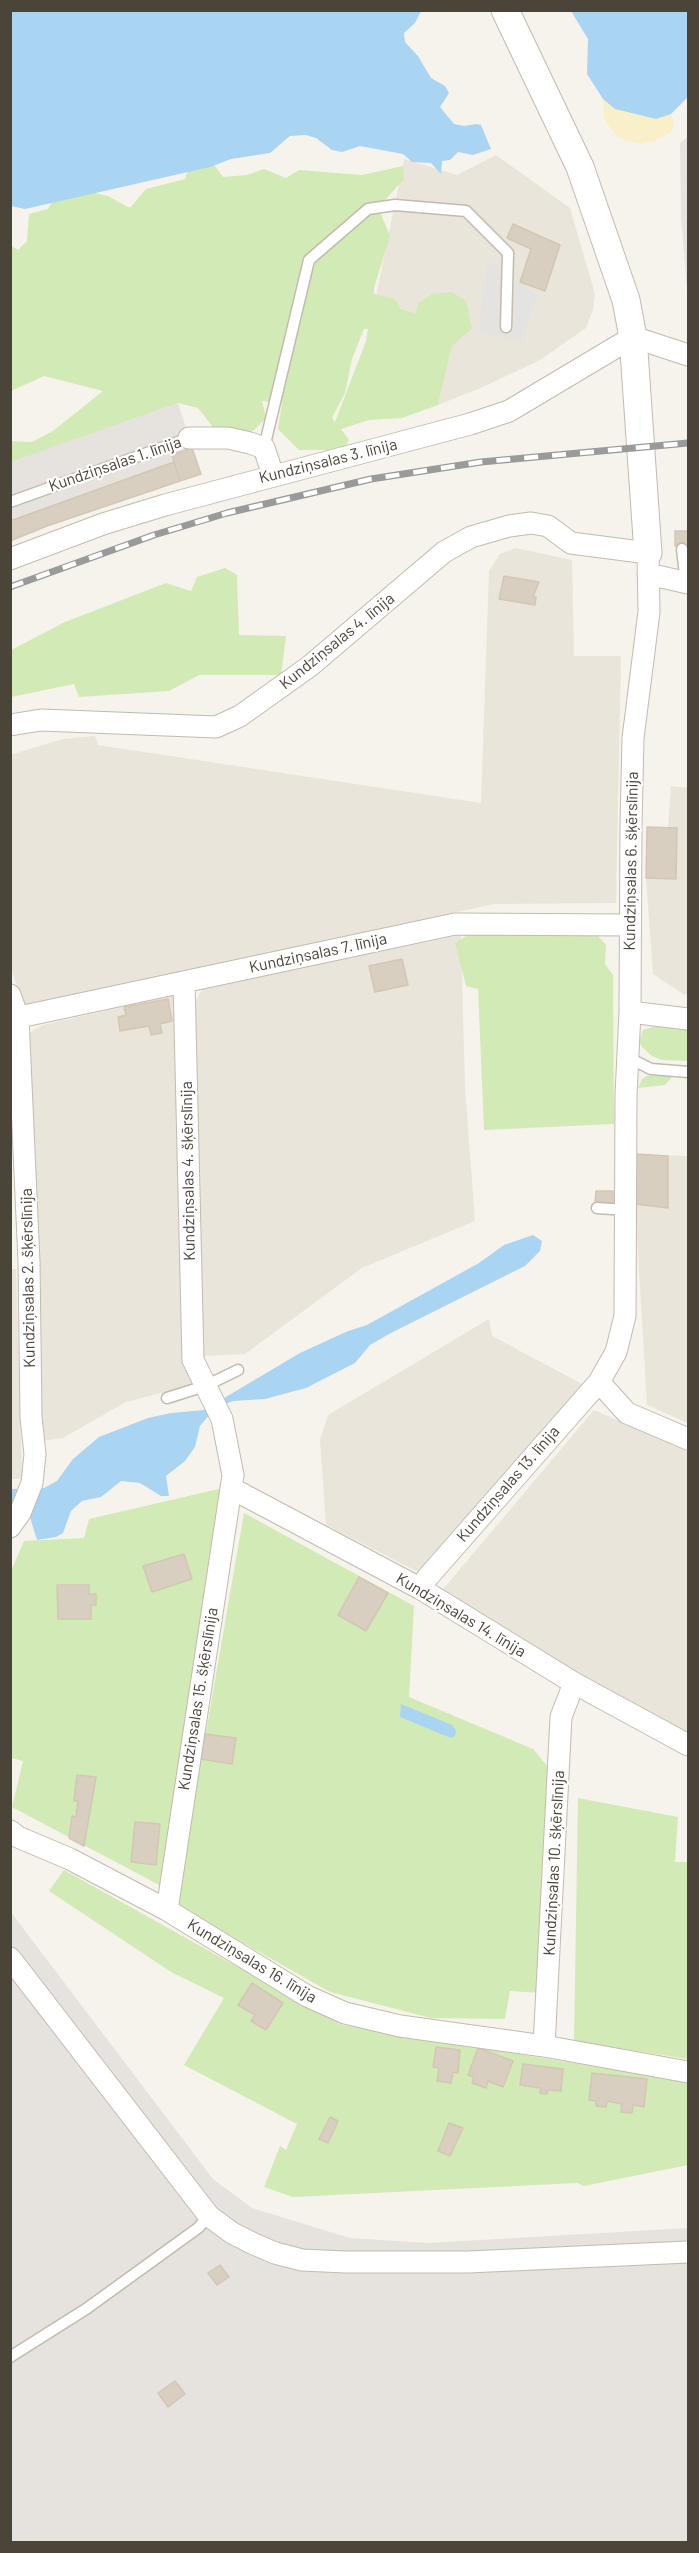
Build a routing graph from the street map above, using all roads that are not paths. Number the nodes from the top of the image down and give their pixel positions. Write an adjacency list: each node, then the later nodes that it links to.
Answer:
1 (505, 10): 3 (street, Kundziņsalas 6. šķērslīnija)
2 (506, 327): 6 (lane)
3 (633, 337): 4 (street); 7 (street, Kundziņsalas 3. līnija); 11 (street, Kundziņsalas 6. šķērslīnija)
4 (688, 355)
5 (189, 438): 6 (street, Kundziņsalas 1. līnija); 8 (lane, Kundziņsalas 1. līnija)
6 (264, 448): 7 (street)
7 (273, 475): 10 (street, Kundziņsalas 3. līnija)
8 (10, 502)
9 (682, 549): 12 (lane)
10 (10, 559)
11 (648, 564): 12 (street, Kundziņsalas 4. līnija); 13 (street, Kundziņsalas 4. līnija); 14 (street, Kundziņsalas 6. šķērslīnija)
12 (687, 583)
13 (10, 725)
14 (630, 925): 15 (street, Kundziņsalas 7. līnija); 17 (street, Kundziņsalas 6. šķērslīnija)
15 (184, 982): 18 (street, Kundziņsalas 7. līnija); 24 (street, Kundziņsalas 4. šķērslīnija)
16 (10, 995): 18 (street, Kundziņsalas 2. šķērslīnija)
17 (630, 1012): 19 (street); 20 (street, Kundziņsalas 6. šķērslīnija)
18 (14, 1018): 31 (street, Kundziņsalas 2. šķērslīnija)
19 (688, 1019)
20 (627, 1057): 21 (lane); 23 (street, Kundziņsalas 6. šķērslīnija)
21 (688, 1072)
22 (597, 1208): 23 (lane)
23 (626, 1210): 26 (street, Kundziņsalas 6. šķērslīnija)
24 (192, 1360): 27 (street, Kundziņsalas 15. šķērslīnija)
25 (238, 1370): 27 (lane)
26 (599, 1382): 29 (street); 32 (street, Kundziņsalas 13. līnija)
27 (207, 1389): 28 (lane); 30 (street, Kundziņsalas 15. šķērslīnija)
28 (167, 1398)
29 (688, 1439)
30 (231, 1488): 32 (street, Kundziņsalas 14. līnija); 36 (street, Kundziņsalas 15. šķērslīnija)
31 (15, 1520)
32 (421, 1589): 33 (street, Kundziņsalas 14. līnija)
33 (574, 1683): 34 (street, Kundziņsalas 14. līnija); 38 (street, Kundziņsalas 10. šķērslīnija)
34 (688, 1746)
35 (10, 1831): 36 (street, Kundziņsalas 16. līnija)
36 (167, 1910): 38 (street, Kundziņsalas 16. līnija)
37 (10, 1958): 40 (street)
38 (544, 2046): 39 (street, Kundziņsalas 16. līnija)
39 (688, 2072)
40 (209, 2216): 41 (street); 42 (lane)
41 (688, 2252)
42 (10, 2357)

